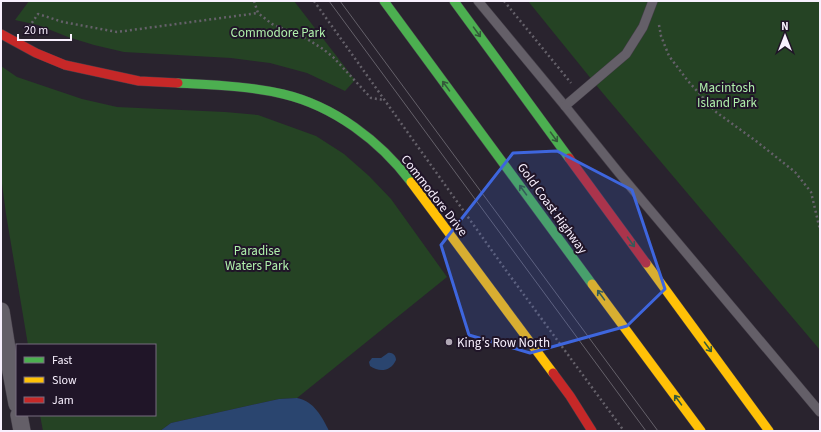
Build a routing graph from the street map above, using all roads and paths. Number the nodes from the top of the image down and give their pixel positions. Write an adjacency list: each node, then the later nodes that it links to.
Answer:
1 (254, 1): 8 (path)
2 (314, 1): 12 (path)
3 (384, 1): 22 (main road, Gold Coast Highway, one-way to 3)
4 (454, 1): 23 (main road, one-way to 23)
5 (478, 1): 13 (lane)
6 (504, 1): 11 (path)
7 (653, 1): 11 (lane); 14 (path)
8 (258, 13): 10 (path); 12 (path)
9 (1, 34): 10 (main road, Commodore Drive)
10 (17, 44): 20 (main road, Commodore Drive)
11 (581, 94): 13 (lane)
12 (384, 100): 21 (path)
13 (565, 106): 17 (lane)
14 (820, 230)
15 (1, 311): 16 (street)
16 (16, 399)
17 (820, 412)
18 (19, 416): 19 (street)
19 (22, 431)
20 (592, 431)
21 (624, 431)
22 (701, 431)
23 (769, 431)

